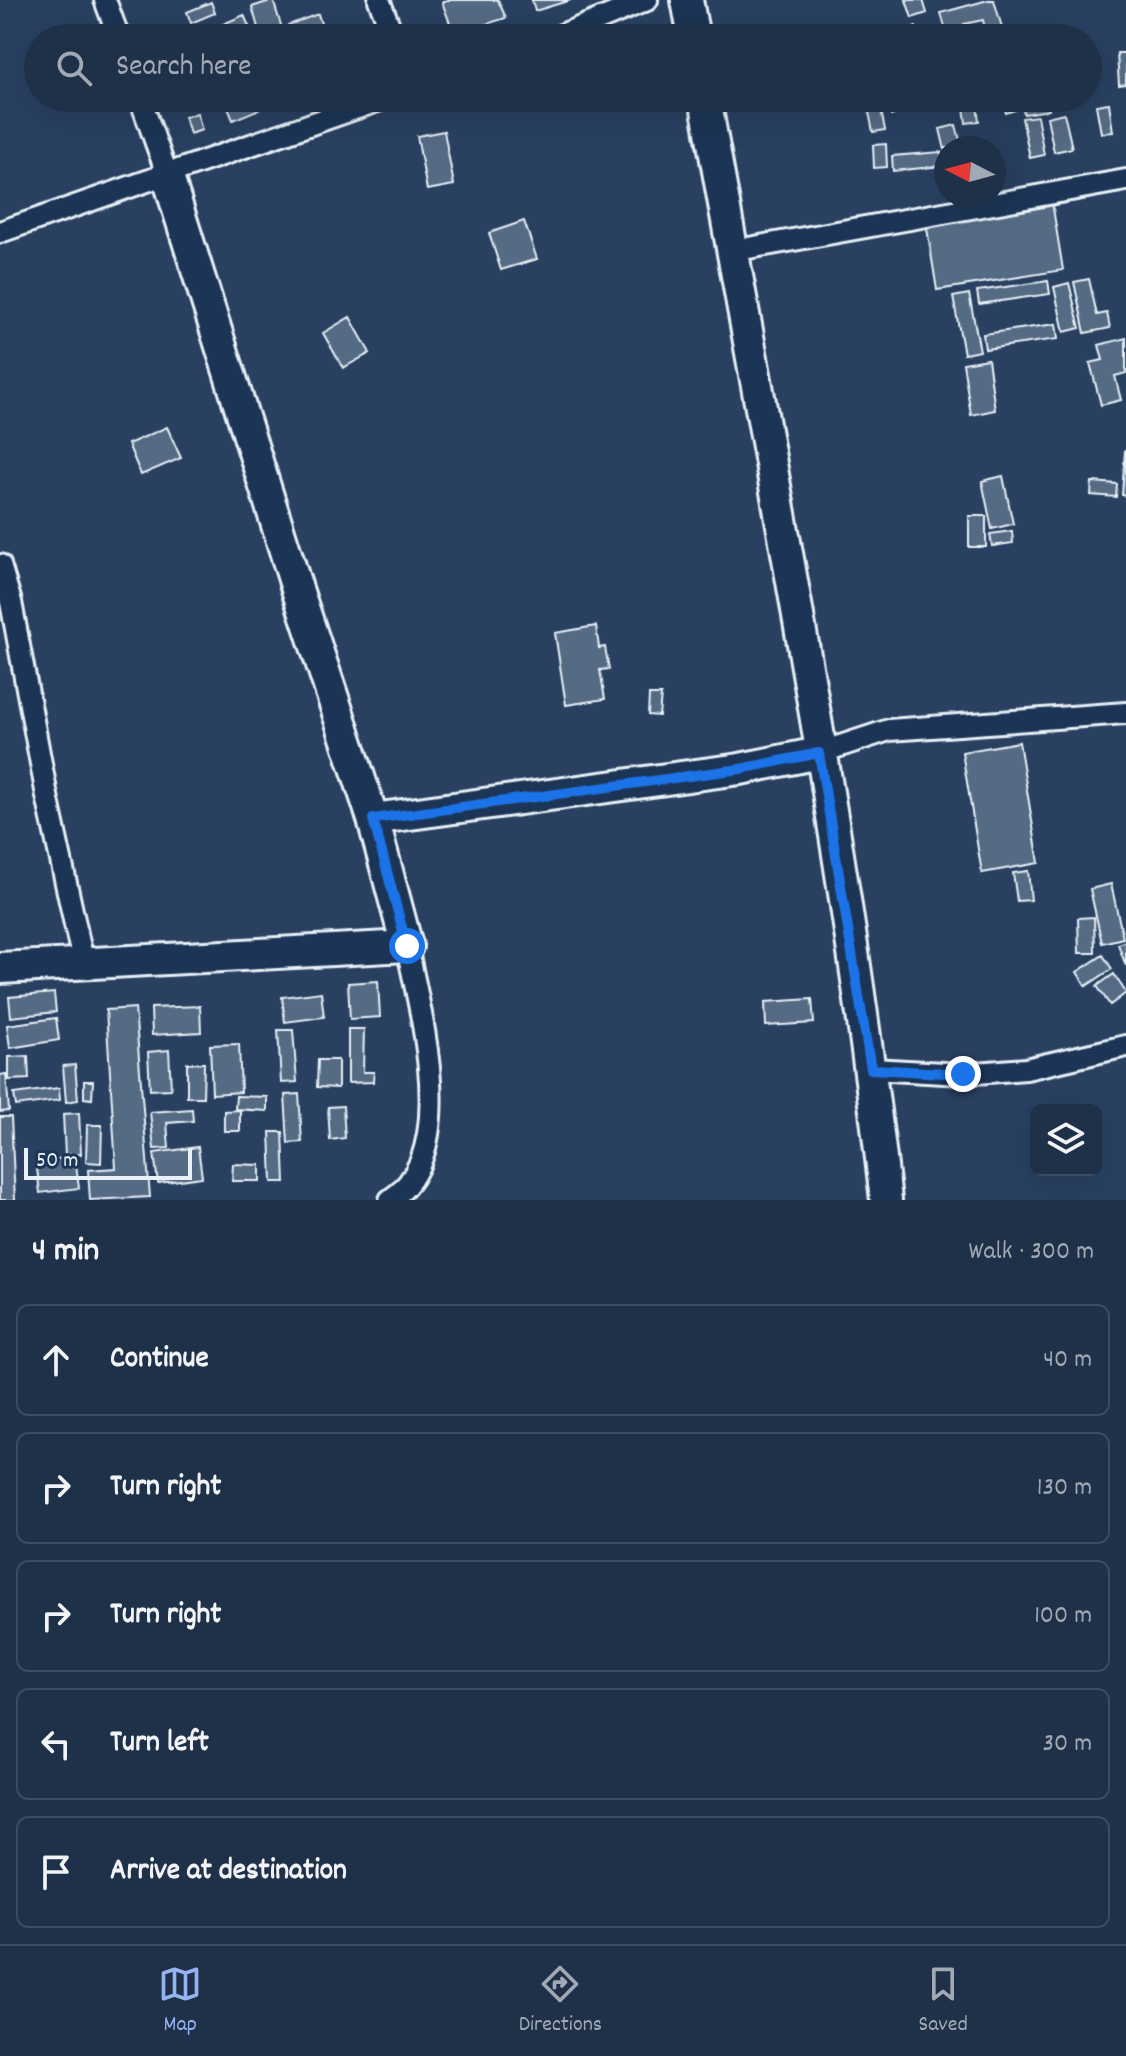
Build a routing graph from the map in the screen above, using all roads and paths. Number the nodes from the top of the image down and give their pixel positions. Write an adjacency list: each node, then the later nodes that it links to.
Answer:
1 (105, 0): 5 (street)
2 (379, 0): 6 (street)
3 (647, 0): 7 (street)
4 (687, 0): 8 (street)
5 (114, 24)
6 (388, 24)
7 (588, 24)
8 (691, 24)
9 (145, 112): 12 (street)
10 (346, 112): 12 (street)
11 (707, 112): 15 (street)
12 (167, 174): 14 (street); 19 (street)
13 (1126, 180): 15 (street)
14 (0, 232)
15 (732, 251): 18 (street)
16 (1, 570): 21 (street)
17 (1126, 713): 18 (street)
18 (819, 753): 19 (street); 24 (street)
19 (373, 819): 20 (street)
20 (407, 946): 21 (street); 25 (street)
21 (83, 961): 22 (street)
22 (0, 968)
23 (1126, 1046): 24 (street)
24 (871, 1069): 26 (street)
25 (390, 1200)
26 (886, 1200)

